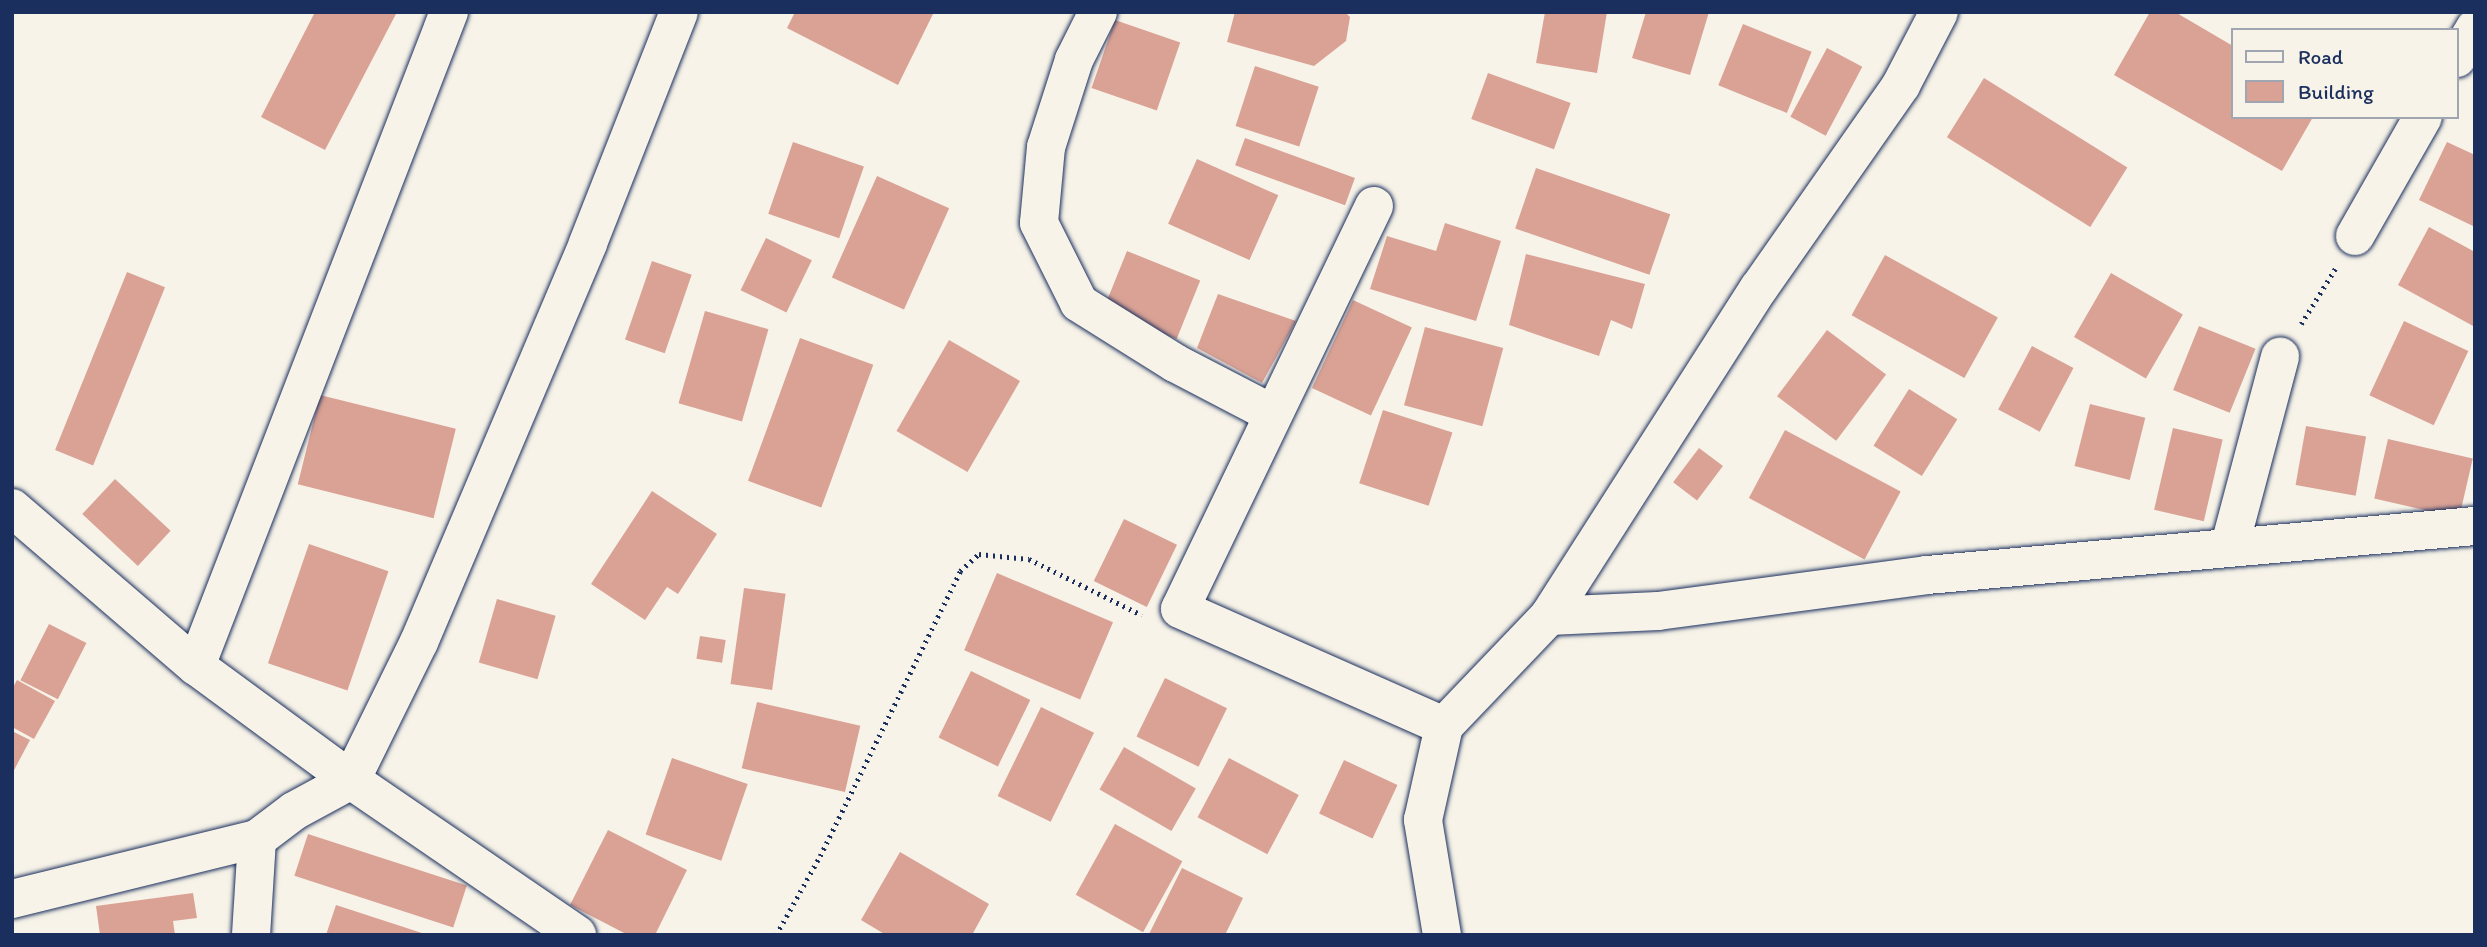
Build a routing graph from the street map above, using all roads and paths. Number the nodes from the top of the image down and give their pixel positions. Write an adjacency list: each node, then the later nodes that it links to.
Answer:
1 (449, 12): 17 (street)
2 (679, 12): 19 (street)
3 (1098, 12): 11 (street)
4 (1940, 12): 16 (street)
5 (2475, 28): 6 (street)
6 (2459, 55)
7 (2422, 119): 9 (street)
8 (1374, 206): 11 (street)
9 (2356, 236): 10 (path)
10 (2280, 357): 14 (street)
11 (1271, 413): 15 (street)
12 (12, 509): 17 (street)
13 (2475, 526): 14 (street)
14 (2230, 545): 16 (street)
15 (1180, 609): 18 (street); 24 (path)
16 (1549, 616): 18 (street)
17 (196, 666): 19 (street)
18 (1444, 726): 25 (street)
19 (351, 780): 20 (street); 23 (street)
20 (257, 839): 21 (street); 22 (street)
21 (12, 898)
22 (251, 935)
23 (577, 935)
24 (776, 935)
25 (1442, 935)

